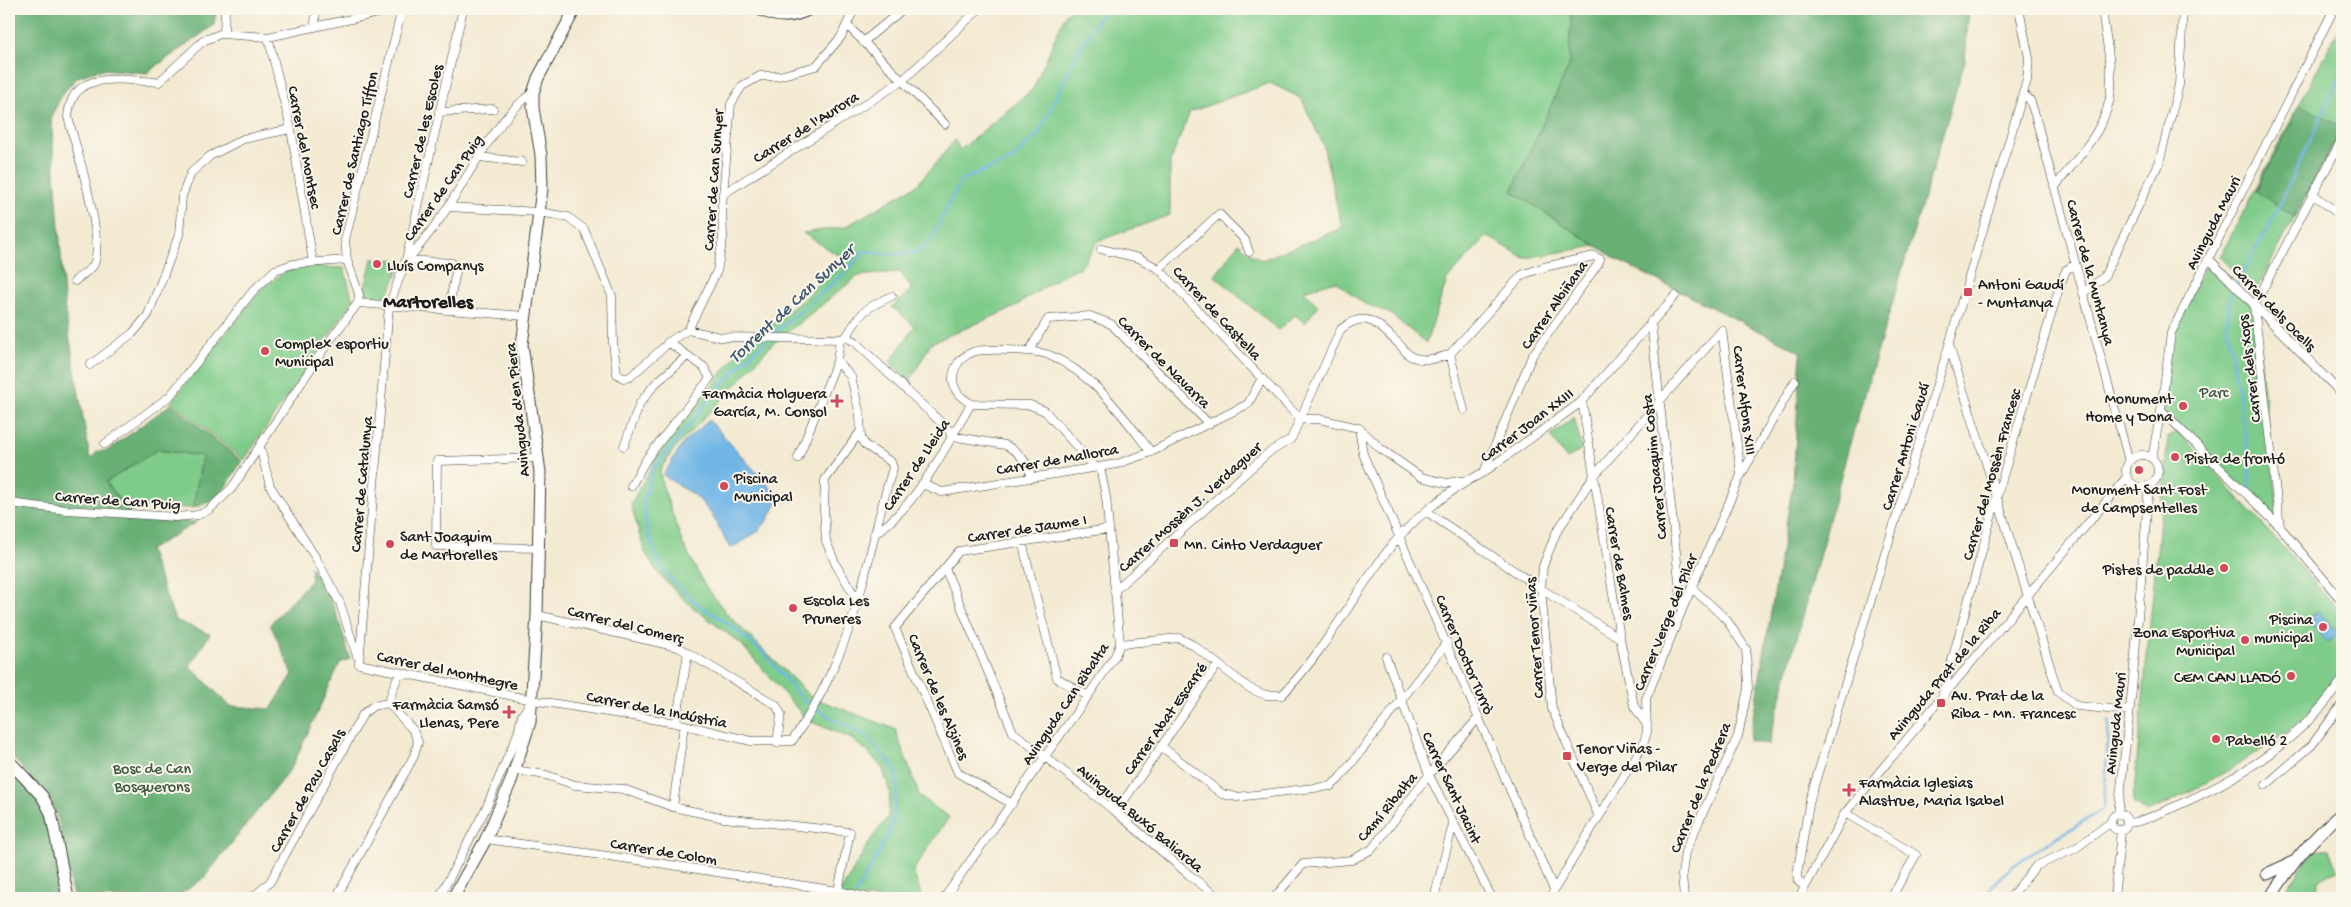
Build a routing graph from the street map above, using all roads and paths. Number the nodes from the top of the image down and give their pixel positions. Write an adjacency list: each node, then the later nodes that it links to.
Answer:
1 (225, 9): 18 (street)
2 (316, 9): 16 (street)
3 (397, 9): 16 (street)
4 (402, 9): 40 (street, Carrer de Santiago Tiffon)
5 (463, 9): 25 (street, Carrer de les Escoles)
6 (575, 9): 23 (street, Avinguda d'en Piera)
7 (758, 9): 8 (street)
8 (810, 9)
9 (854, 9): 17 (street, Carrer de Can Sunyer)
10 (903, 9): 20 (street)
11 (979, 9): 21 (street, Carrer de l'Aurora)
12 (2019, 9): 22 (street, Carrer Antoni Gaudí)
13 (2102, 9): 31 (street)
14 (2183, 9): 46 (street)
15 (2334, 9): 39 (street, Avinguda Mauri)
16 (315, 25): 19 (street)
17 (846, 25): 20 (street); 32 (street, Carrer de Can Sunyer)
18 (224, 34): 19 (street); 45 (street)
19 (268, 37): 27 (street, Carrer del Montsec)
20 (863, 42): 21 (street)
21 (902, 81): 26 (street); 32 (street, Carrer de l'Aurora)
22 (2023, 93): 31 (street, Carrer de la Muntanya); 59 (street, Carrer Antoni Gaudí)
23 (533, 94): 29 (street, Carrer de Can Puig); 35 (street, Avinguda d'en Piera)
24 (493, 109): 25 (street)
25 (439, 112): 41 (street, Carrer de les Escoles)
26 (945, 124)
27 (291, 129): 42 (street, Carrer del Montsec); 64 (street)
28 (2342, 140): 33 (street, Carrer dels Xops)
29 (479, 158): 30 (street); 34 (street, Carrer de Can Puig)
30 (522, 162)
31 (2055, 187): 43 (street, Carrer de la Muntanya)
32 (723, 194): 55 (street, Carrer de Can Sunyer)
33 (2313, 194): 36 (street); 51 (street, Carrer dels Xops)
34 (448, 207): 35 (street); 41 (street, Carrer de Can Puig)
35 (539, 212): 53 (street, Avinguda d'en Piera); 58 (street)
36 (2342, 217)
37 (1101, 249): 44 (street, Carrer de Castella)
38 (1249, 252): 44 (street)
39 (2209, 259): 51 (street, Carrer dels Ocells); 72 (street, Avinguda Mauri)
40 (347, 260): 42 (street); 49 (street, Carrer de Santiago Tiffon)
41 (406, 260): 50 (street, Carrer de Can Puig); 52 (street)
42 (313, 262): 78 (street)
43 (2075, 264): 46 (street, Carrer de la Muntanya); 96 (street, Carrer del Mossèn Francesc)
44 (1159, 269): 65 (street, Carrer de Castella)
45 (75, 281)
46 (2084, 293): 85 (street, Carrer de la Muntanya)
47 (892, 296): 57 (street)
48 (1674, 296): 54 (street, Carrer Joan XXIII)
49 (358, 303): 50 (street); 80 (street, Carrer de Can Puig)
50 (389, 306): 52 (street); 120 (street, Carrer de Catalunya)
51 (2254, 306): 67 (street, Carrer dels Ocells); 99 (street, Carrer dels Xops)
52 (448, 310): 53 (street)
53 (526, 316): 82 (street, Avinguda d'en Piera)
54 (1651, 321): 68 (street, Carrer Joan XXIII); 69 (street, Carrer Joaquim Costa)
55 (688, 330): 57 (street); 58 (street)
56 (1722, 330): 69 (street, Carrer Tenor Viñas); 88 (street, Carrer Alfons XIII)
57 (843, 338): 63 (street); 77 (street)
58 (668, 342): 62 (street)
59 (1949, 345): 96 (street); 156 (street, Carrer Antoni Gaudí)
60 (1029, 351): 70 (street); 74 (street, Carrer de Navarra); 81 (street)
61 (1450, 354): 71 (street); 73 (street); 87 (street, Carrer Albiñana)
62 (687, 356): 79 (street); 95 (street)
63 (837, 361): 76 (street); 83 (street)
64 (90, 365)
65 (1262, 378): 73 (street, Carrer de Castella); 74 (street, Carrer de Mallorca)
66 (1795, 381): 88 (street, Carrer Verge del Pilar)
67 (2342, 394)
68 (1582, 401): 87 (street, Carrer Joan XXIII); 90 (street, Carrer de Balmes)
69 (1661, 402): 90 (street, Carrer Tenor Viñas); 112 (street, Carrer Joaquim Costa)
70 (971, 404): 77 (street, Carrer de Lleida); 86 (street)
71 (1464, 410)
72 (2161, 410): 84 (street, Avinguda Mauri); 99 (street)
73 (1300, 419): 75 (street); 108 (street, Carrer Mossèn J. Verdaguer)
74 (1209, 424): 81 (street, Carrer de Mallorca)
75 (1359, 428): 92 (street); 102 (street, Carrer Doctor Turrò)
76 (860, 432): 101 (street); 110 (street)
77 (952, 436): 89 (street); 93 (street, Carrer de Lleida)
78 (105, 444)
79 (624, 446)
80 (260, 447): 97 (street, Carrer de Can Puig); 120 (street)
81 (1151, 452): 86 (street, Carrer de Mallorca)
82 (538, 458): 104 (street, Avinguda d'en Piera); 104 (street)
83 (798, 458)
84 (2152, 458): 85 (street); 94 (street)
85 (2129, 461): 91 (street)
86 (1098, 467): 89 (street, Carrer de Mallorca); 100 (street, Avinguda Can Ribalta)
87 (1484, 472): 92 (street, Carrer Joan XXIII)
88 (1741, 475): 106 (street, Carrer Verge del Pilar)
89 (1032, 478): 93 (street, Carrer de Mallorca)
90 (1593, 478): 107 (street, Carrer Tenor Viñas); 115 (street, Carrer de Balmes)
91 (2126, 478): 94 (street); 109 (street, Avinguda Prat de la Riba)
92 (1469, 480): 98 (street, Carrer Joan XXIII)
93 (922, 484): 101 (street, Carrer de Lleida)
94 (2149, 485): 130 (street, Avinguda Mauri)
95 (631, 486)
96 (1997, 496): 109 (street); 125 (street, Carrer del Mossèn Francesc)
97 (9, 503)
98 (1427, 512): 102 (street, Carrer Joan XXIII); 107 (street)
99 (2280, 527): 111 (street)
100 (1109, 528): 103 (street, Carrer de Jaume I); 108 (street, Avinguda Can Ribalta)
101 (874, 534): 110 (street)
102 (1400, 537): 116 (street, Carrer Doctor Turrò); 121 (street, Carrer Joan XXIII)
103 (1022, 542): 105 (street, Carrer de Jaume I); 124 (street)
104 (539, 548): 113 (street, Avinguda d'en Piera)
105 (945, 568): 114 (street, Carrer de Jaume I); 137 (street, Avinguda Buxó Baliarda)
106 (1692, 588): 112 (street, Carrer Verge del Pilar); 171 (street, Carrer de la Pedrera)
107 (1541, 589): 115 (street); 148 (street, Carrer Tenor Viñas)
108 (1114, 591): 117 (street, Avinguda Can Ribalta)
109 (2027, 593): 125 (street, Avinguda Prat de la Riba); 130 (street)
110 (858, 601): 134 (street)
111 (2342, 602)
112 (1682, 610): 133 (street, Carrer Verge del Pilar)
113 (537, 615): 118 (street, Carrer del Comerç); 126 (street, Avinguda d'en Piera)
114 (895, 628): 142 (street, Carrer de les Alzines)
115 (1620, 638): 133 (street, Carrer de Balmes)
116 (1447, 642): 127 (street); 131 (street, Carrer Doctor Turrò)
117 (1120, 644): 121 (street); 124 (street, Avinguda Can Ribalta)
118 (688, 653): 132 (street); 134 (street, Carrer del Comerç)
119 (1386, 656): 127 (street, Carrer Sant Jacint)
120 (359, 664): 122 (street, Carrer del Montnegre)
121 (1218, 664): 135 (street, Carrer Abat Escarré)
122 (399, 672): 126 (street, Carrer del Montnegre); 128 (street)
123 (2342, 680): 150 (street)
124 (1088, 696): 137 (street, Avinguda Can Ribalta)
125 (1941, 698): 145 (street, Avinguda Prat de la Riba)
126 (532, 700): 132 (street, Carrer de la Indústria); 136 (street, Avinguda d'en Piera); 139 (street, Avinguda d'en Piera)
127 (1401, 701): 135 (street); 140 (street, Carrer Sant Jacint)
128 (388, 703): 160 (street, Carrer de Pau Casals); 161 (street)
129 (2342, 704): 141 (street)
130 (2129, 711): 146 (street, Avinguda Mauri)
131 (1479, 717): 140 (street, Camí Ribalta); 157 (street, Carrer Doctor Turrò)
132 (680, 724): 134 (street, Carrer de la Indústria); 143 (street)
133 (1647, 725): 148 (street, Carrer Verge del Pilar)
134 (778, 742)
135 (1161, 746): 144 (street, Carrer Abat Escarré)
136 (511, 750): 139 (street); 162 (street, Avinguda d'en Piera)
137 (1045, 756): 142 (street, Avinguda Can Ribalta); 144 (street, Avinguda Buxó Baliarda)
138 (9, 761): 159 (street)
139 (515, 768): 143 (street); 153 (street, Avinguda d'en Piera)
140 (1429, 775): 151 (street, Carrer Sant Jacint); 167 (street, Camí Ribalta)
141 (2266, 784)
142 (1012, 804): 165 (street, Avinguda Can Ribalta)
143 (673, 807): 158 (street)
144 (1116, 812): 166 (street, Avinguda Buxó Baliarda)
145 (1844, 812): 156 (street, Avinguda Prat de la Riba); 173 (street)
146 (2118, 814): 149 (street); 150 (street)
147 (2342, 814): 154 (street)
148 (1599, 817): 157 (street, Carrer Verge del Pilar)
149 (2111, 822): 152 (street); 174 (street)
150 (2128, 823): 152 (street)
151 (1454, 824): 168 (street); 169 (street, Carrer Sant Jacint)
152 (2121, 831): 175 (street)
153 (486, 839): 158 (street, Carrer de Colom); 163 (street, Avinguda d'en Piera)
154 (2293, 862): 155 (street); 176 (street)
155 (2267, 874)
156 (1805, 887): 172 (street, Avinguda Prat de la Riba)
157 (1554, 890): 170 (street, Carrer Verge del Pilar)
158 (836, 895): 164 (street, Carrer de Colom)
159 (68, 898)
160 (252, 898)
161 (336, 898)
162 (439, 898)
163 (453, 898)
164 (870, 898)
165 (944, 898)
166 (1219, 898)
167 (1274, 898)
168 (1434, 898)
169 (1492, 898)
170 (1551, 898)
171 (1684, 898)
172 (1799, 898)
173 (1891, 898)
174 (2010, 898)
175 (2114, 898)
176 (2270, 898)

